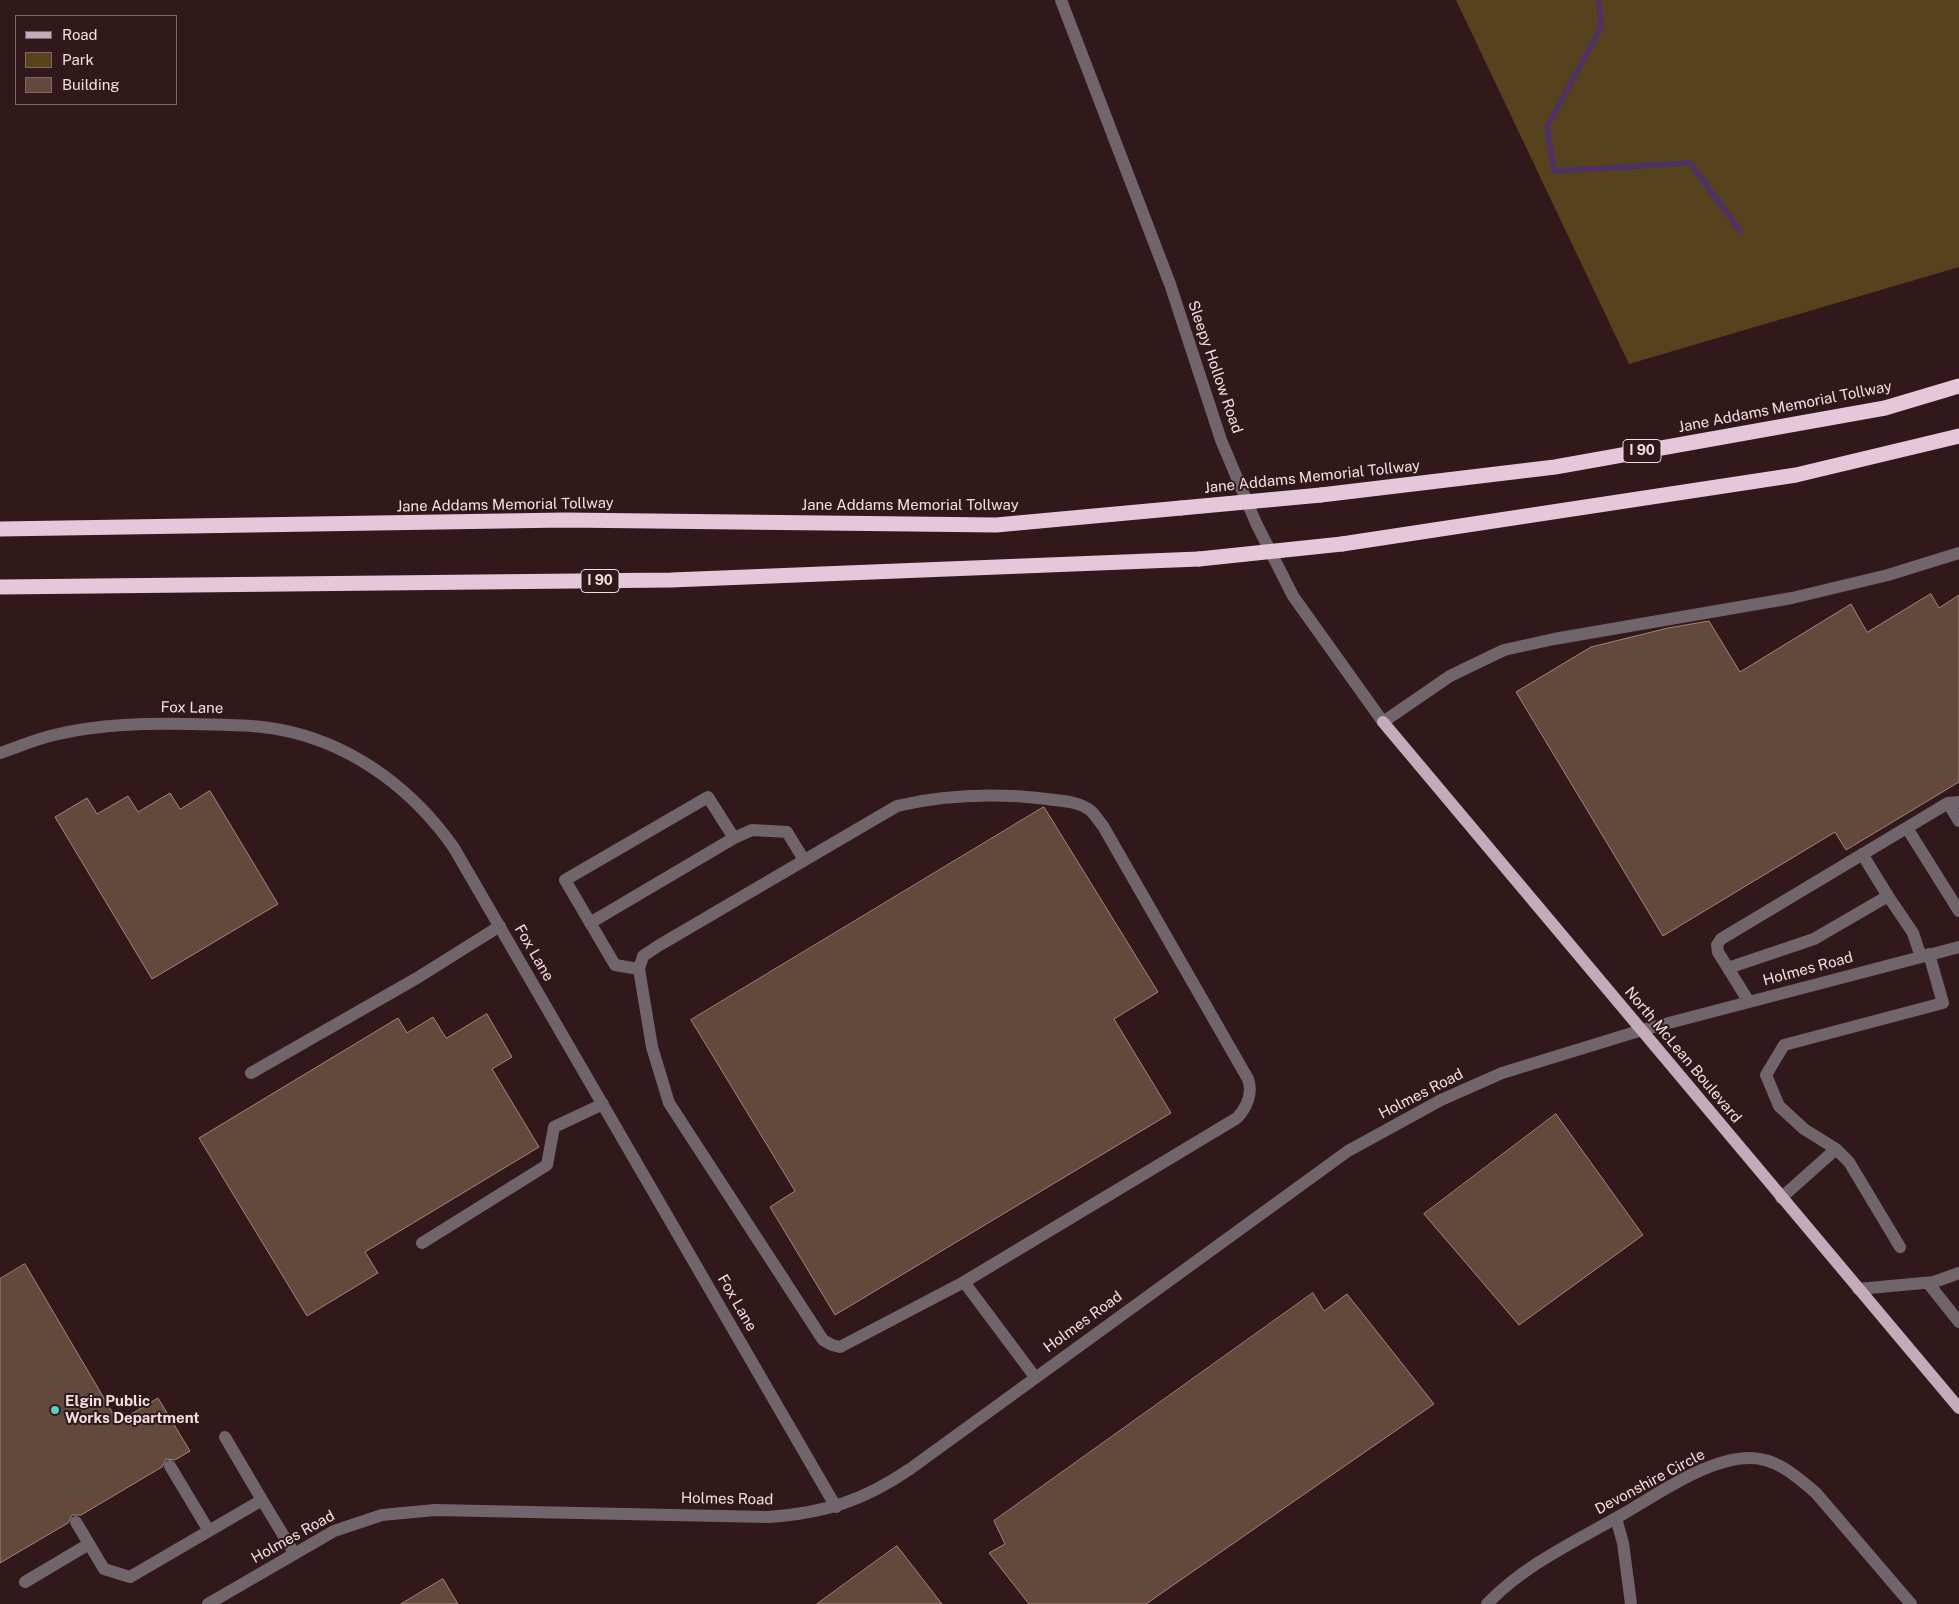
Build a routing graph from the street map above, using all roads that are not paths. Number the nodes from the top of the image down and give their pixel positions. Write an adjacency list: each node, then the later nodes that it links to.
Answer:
1 (1060, 0): 7 (street, Sleepy Hollow Road)
2 (1955, 387): 4 (highway, Jane Addams Memorial Tollway / I 90, bridge)
3 (1959, 436): 6 (highway, I 90, bridge)
4 (0, 529)
5 (1959, 553): 7 (street)
6 (0, 587)
7 (1383, 722): 24 (main road, North McLean Boulevard)
8 (0, 753): 18 (street, Fox Lane)
9 (1954, 802): 10 (street); 11 (street)
10 (1959, 821)
11 (1907, 828): 13 (street); 16 (street)
12 (734, 838): 14 (street); 17 (street); 17 (street)
13 (1862, 854): 15 (street); 21 (street)
14 (804, 860): 22 (street); 32 (street)
15 (1888, 896): 20 (street); 21 (street)
16 (1959, 911)
17 (590, 922): 22 (street)
18 (500, 926): 25 (street); 26 (street, Fox Lane)
19 (1959, 947): 20 (street, Holmes Road)
20 (1925, 956): 23 (street, Holmes Road); 27 (street)
21 (1728, 968): 23 (street)
22 (639, 969): 32 (street)
23 (1749, 1002): 24 (street, Holmes Road)
24 (1642, 1030): 28 (main road, North McLean Boulevard); 36 (street, Holmes Road)
25 (251, 1073)
26 (603, 1104): 29 (street); 41 (street, Fox Lane)
27 (1836, 1149): 28 (street); 30 (street)
28 (1781, 1198): 34 (main road, North McLean Boulevard)
29 (422, 1243)
30 (1900, 1247)
31 (1959, 1273): 33 (street)
32 (964, 1282): 36 (street)
33 (1928, 1283): 34 (street); 35 (street)
34 (1858, 1289): 37 (main road, North McLean Boulevard)
35 (1959, 1322)
36 (1035, 1377): 41 (street, Holmes Road)
37 (1959, 1408)
38 (225, 1437): 40 (street)
39 (170, 1466): 44 (street)
40 (262, 1500): 44 (street); 46 (street)
41 (836, 1507): 46 (street, Holmes Road)
42 (1616, 1518): 49 (street, Devonshire Circle); 50 (street); 51 (street, Devonshire Circle)
43 (76, 1522): 45 (street)
44 (209, 1531): 45 (street)
45 (88, 1544): 47 (street)
46 (294, 1553): 48 (street, Holmes Road)
47 (25, 1582)
48 (208, 1604)
49 (1487, 1604)
50 (1631, 1604)
51 (1911, 1604)

